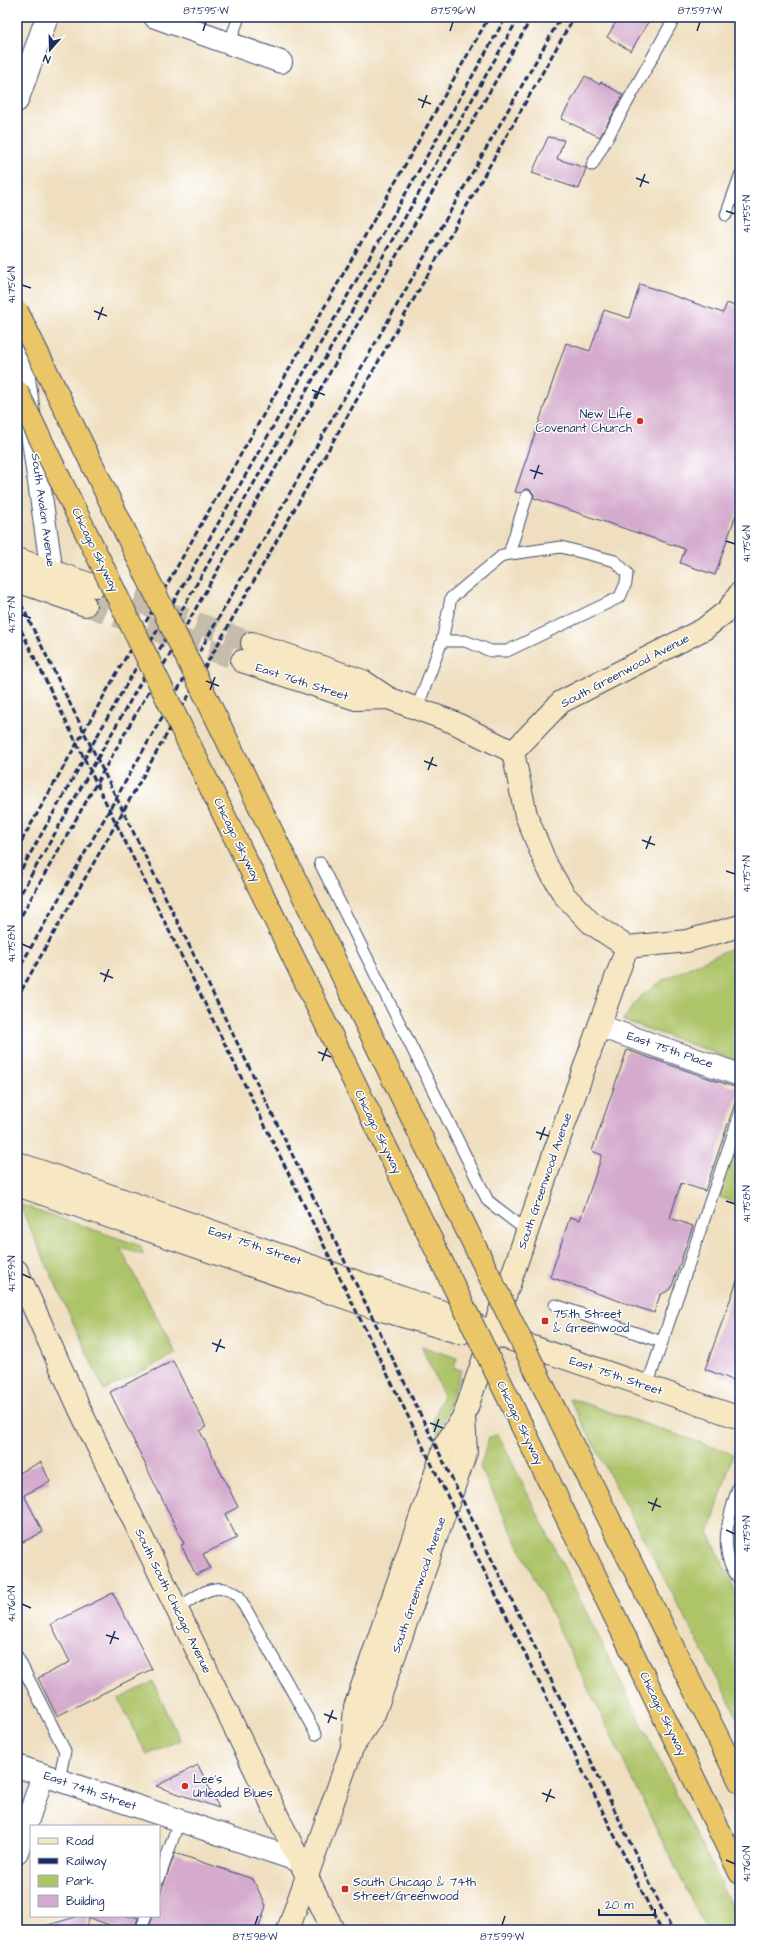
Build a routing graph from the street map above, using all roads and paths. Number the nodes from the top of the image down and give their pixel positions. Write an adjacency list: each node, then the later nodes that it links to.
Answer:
1 (48, 17): 8 (street)
2 (155, 17): 5 (street)
3 (239, 17): 6 (lane)
4 (675, 17): 9 (lane)
5 (193, 23): 6 (street)
6 (229, 44): 7 (street)
7 (281, 62)
8 (17, 101)
9 (592, 165)
10 (740, 176): 11 (lane)
11 (726, 215)
12 (17, 311): 52 (highway, bridge)
13 (17, 329): 18 (street, South Avalon Avenue)
14 (17, 391): 56 (highway, Chicago Skyway, bridge)
15 (527, 496): 16 (lane)
16 (509, 554): 24 (lane); 24 (lane)
17 (17, 559): 18 (street)
18 (52, 571): 20 (street); 22 (street, South Avalon Avenue)
19 (17, 581): 22 (street)
20 (95, 586)
21 (740, 593): 29 (street, South Greenwood Avenue)
22 (55, 595): 23 (street)
23 (85, 605)
24 (442, 641): 28 (lane)
25 (252, 643): 27 (street, East 76th Street)
26 (242, 662): 27 (street, East 76th Street)
27 (388, 698): 28 (street, East 76th Street)
28 (417, 708): 29 (street, East 76th Street)
29 (513, 752): 32 (street)
30 (320, 863): 38 (lane)
31 (740, 926): 32 (street)
32 (628, 947): 33 (street, South Greenwood Avenue)
33 (599, 1026): 34 (street, East 75th Place); 38 (street, South Greenwood Avenue)
34 (740, 1075)
35 (740, 1114): 42 (lane)
36 (17, 1163): 41 (street, East 75th Street)
37 (17, 1185): 41 (street, East 75th Street)
38 (527, 1231): 41 (street, South Greenwood Avenue)
39 (17, 1271): 47 (street, South South Chicago Avenue)
40 (555, 1304): 42 (lane)
41 (492, 1333): 43 (street, East 75th Street); 55 (street, South Greenwood Avenue)
42 (662, 1342): 43 (lane)
43 (647, 1386): 44 (street, East 75th Street)
44 (740, 1418)
45 (740, 1482): 46 (lane)
46 (740, 1580)
47 (177, 1609): 49 (lane); 55 (street, South South Chicago Avenue)
48 (17, 1656): 51 (lane)
49 (316, 1734)
50 (17, 1766): 51 (street, East 74th Street)
51 (51, 1778): 53 (street, East 74th Street); 54 (street)
52 (740, 1782)
53 (179, 1821): 55 (street, East 74th Street); 57 (lane)
54 (17, 1852)
55 (303, 1868): 60 (street, South Greenwood Avenue); 61 (street, South South Chicago Avenue)
56 (740, 1873)
57 (160, 1876)
58 (146, 1917): 59 (lane)
59 (141, 1930)
60 (288, 1930)
61 (333, 1930)

